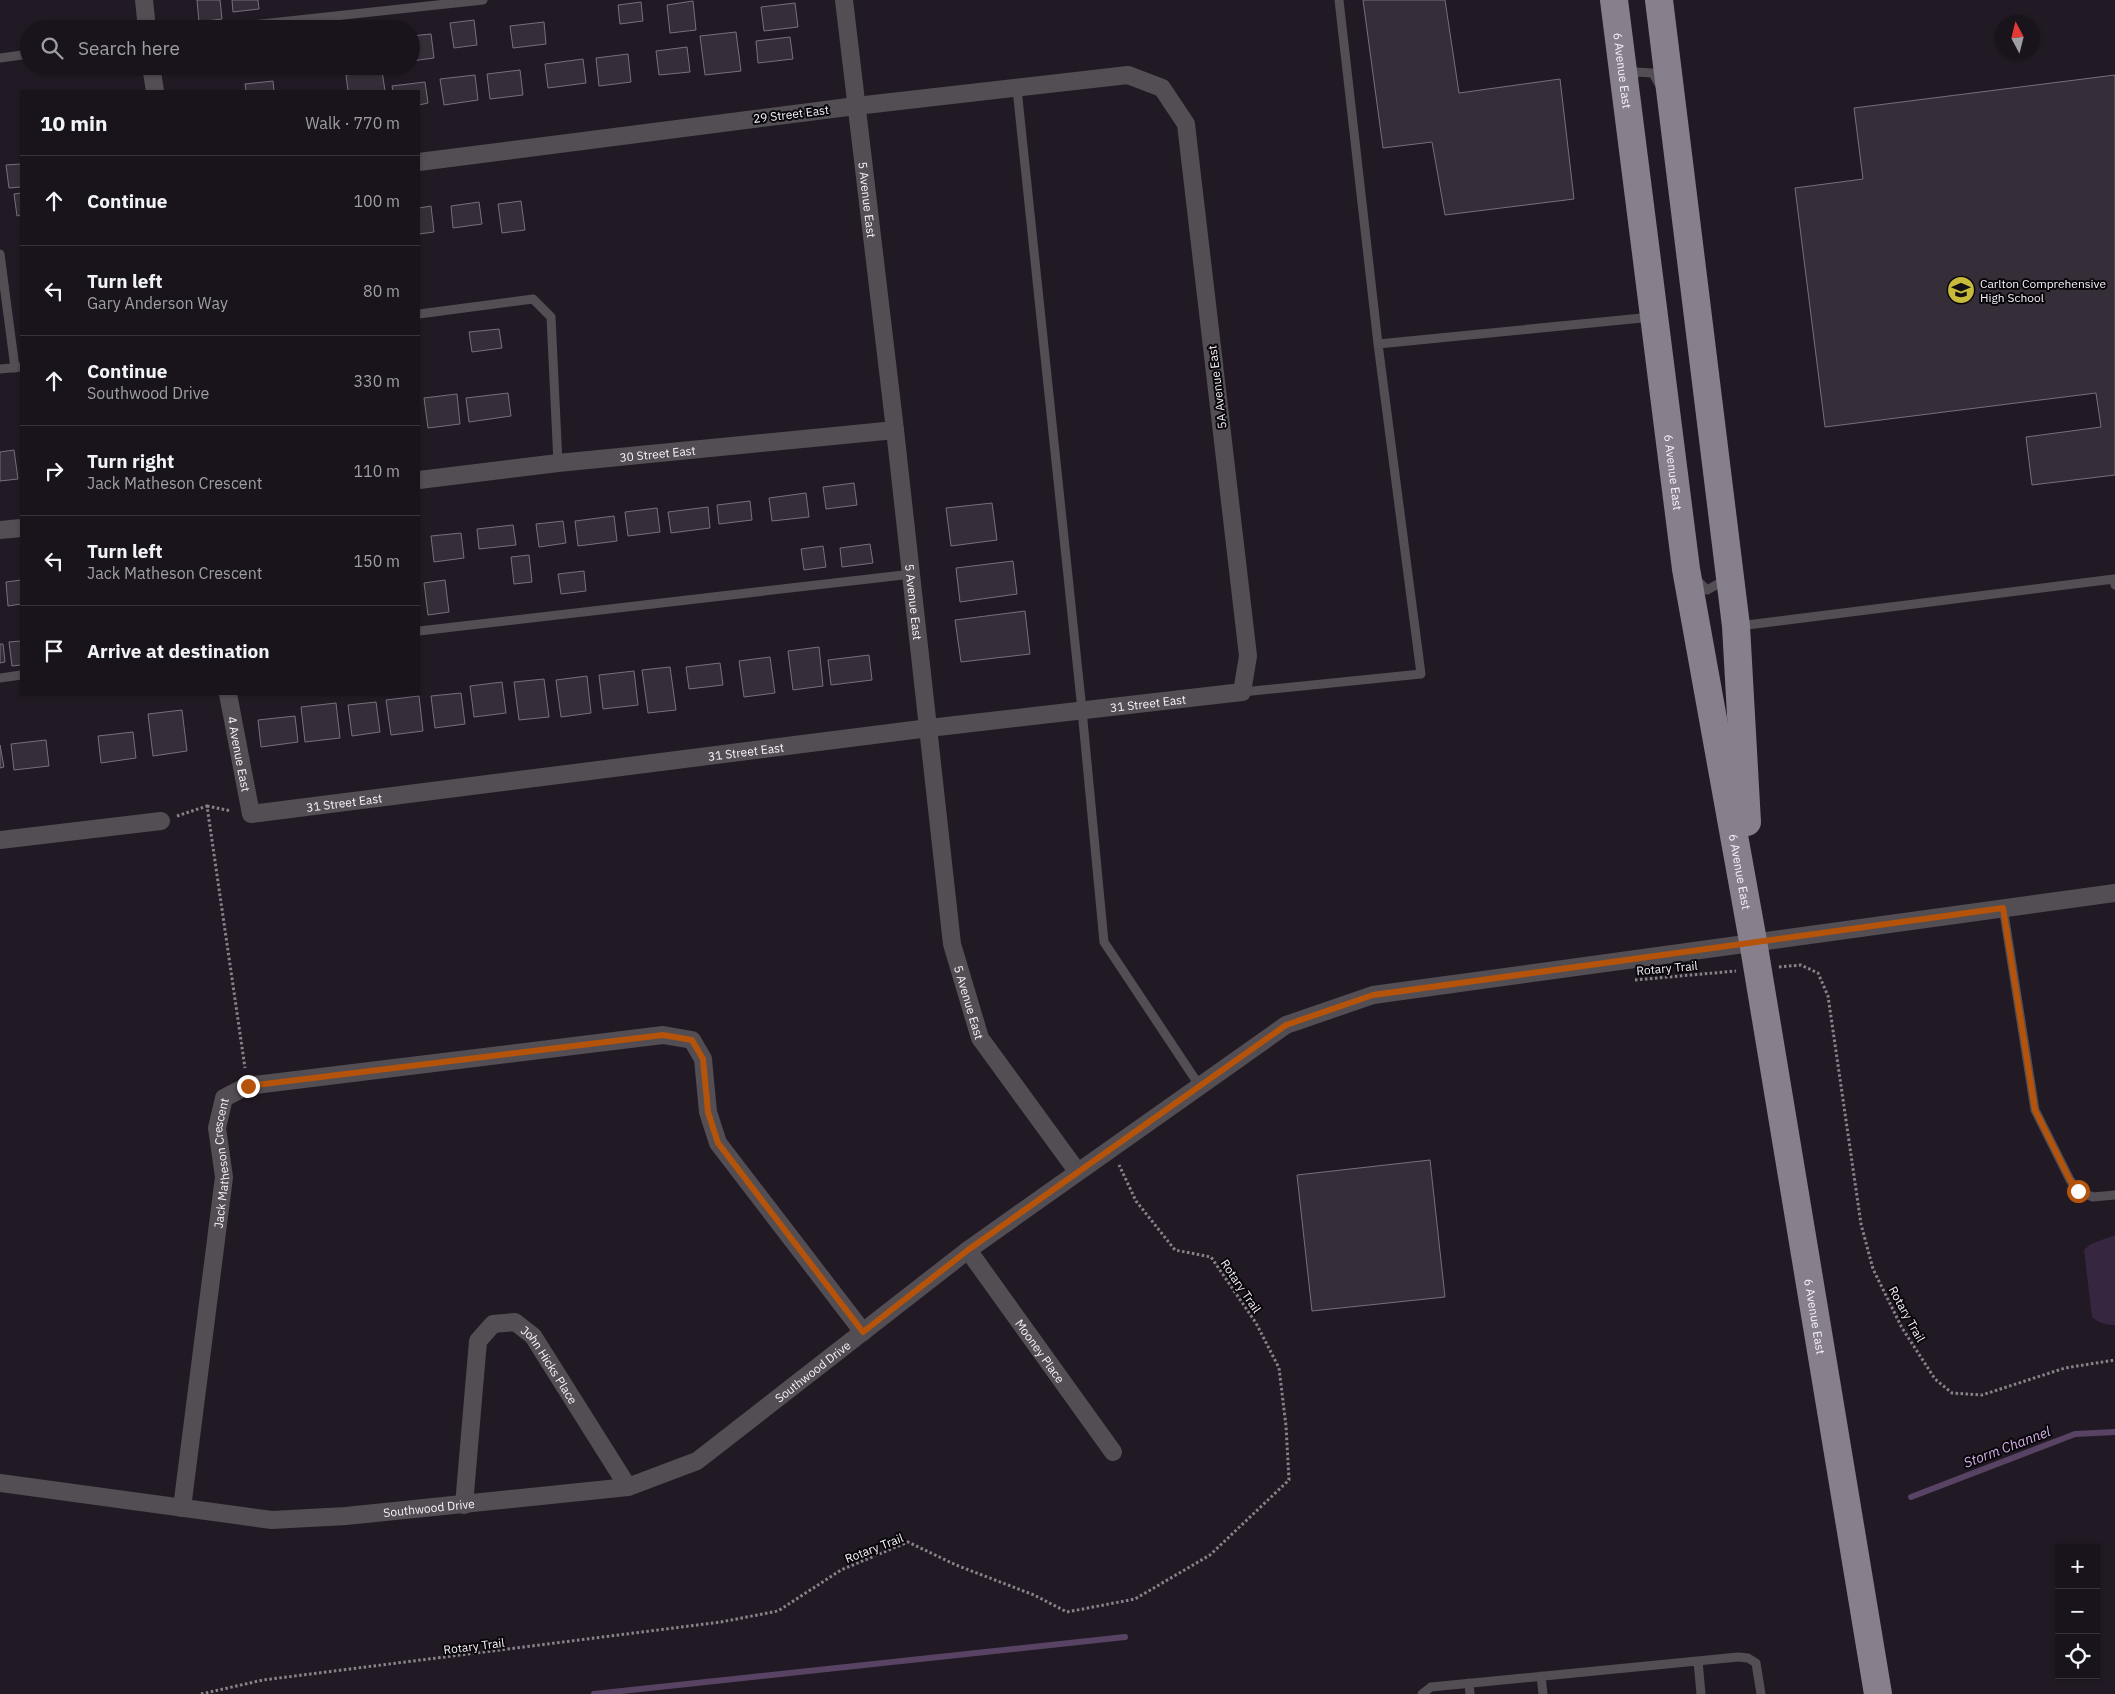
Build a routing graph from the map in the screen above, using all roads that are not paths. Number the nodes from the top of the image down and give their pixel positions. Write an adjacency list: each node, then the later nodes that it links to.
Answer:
1 (144, 0): 7 (street)
2 (483, 0): 8 (lane)
3 (844, 0): 15 (street, 5 Avenue East)
4 (1339, 0): 22 (lane)
5 (1614, 0): 16 (main road, 6 Avenue East)
6 (1659, 0): 17 (main road, 6 Avenue East)
7 (146, 20)
8 (297, 20)
9 (20, 55): 10 (lane)
10 (0, 58)
11 (152, 75): 14 (street)
12 (1162, 88): 13 (street, 29 Street East); 38 (street, 5A Avenue East)
13 (1017, 89): 15 (street, 29 Street East); 40 (lane)
14 (154, 90)
15 (856, 106): 18 (street, 29 Street East); 25 (street, 5 Avenue East)
16 (1627, 107): 17 (lane); 21 (main road, 6 Avenue East)
17 (1674, 113): 32 (main road, 6 Avenue East)
18 (420, 162)
19 (0, 254): 23 (lane)
20 (420, 314): 26 (lane)
21 (1652, 317): 22 (lane); 30 (main road, 6 Avenue East)
22 (1378, 344): 38 (lane)
23 (18, 367): 24 (lane)
24 (0, 369)
25 (896, 430): 26 (street, 30 Street East); 31 (street, 5 Avenue East)
26 (558, 463): 27 (street, 30 Street East)
27 (420, 480)
28 (20, 528): 29 (street)
29 (0, 530)
30 (1686, 569): 32 (lane); 47 (main road, 6 Avenue East)
31 (912, 574): 35 (lane); 41 (street, 5 Avenue East)
32 (1730, 578): 34 (main road, 6 Avenue East)
33 (2115, 585): 34 (lane)
34 (1736, 626): 47 (main road, 6 Avenue East)
35 (420, 631)
36 (20, 675): 37 (lane)
37 (0, 678)
38 (1242, 692): 40 (street, 31 Street East)
39 (228, 695): 42 (street, 4 Avenue East)
40 (1082, 710): 41 (street, 31 Street East); 48 (lane)
41 (929, 728): 42 (street, 31 Street East); 49 (street, 5 Avenue East)
42 (251, 814)
43 (161, 821): 44 (street)
44 (0, 840)
45 (2115, 893): 46 (street, Southwood Drive)
46 (2003, 908): 47 (street, Southwood Drive); 50 (lane)
47 (1754, 941): 48 (street, Southwood Drive); 66 (main road, 6 Avenue East)
48 (1199, 1085): 49 (street, Southwood Drive)
49 (1077, 1171): 51 (street, Southwood Drive)
50 (2115, 1195)
51 (968, 1250): 52 (street, Southwood Drive); 53 (street, Mooney Place)
52 (863, 1332): 55 (street, Southwood Drive); 57 (street, Jack Matheson Crescent)
53 (1112, 1452)
54 (0, 1483): 57 (street, Southwood Drive)
55 (628, 1487): 56 (street, Southwood Drive); 56 (street, John Hicks Place)
56 (464, 1505): 57 (street, Southwood Drive)
57 (182, 1508)
58 (1698, 1661): 59 (lane); 64 (lane); 65 (lane)
59 (1541, 1676): 60 (lane); 63 (lane)
60 (1469, 1683): 61 (lane); 62 (lane)
61 (1422, 1694)
62 (1470, 1694)
63 (1543, 1694)
64 (1701, 1694)
65 (1761, 1694)
66 (1878, 1694)

